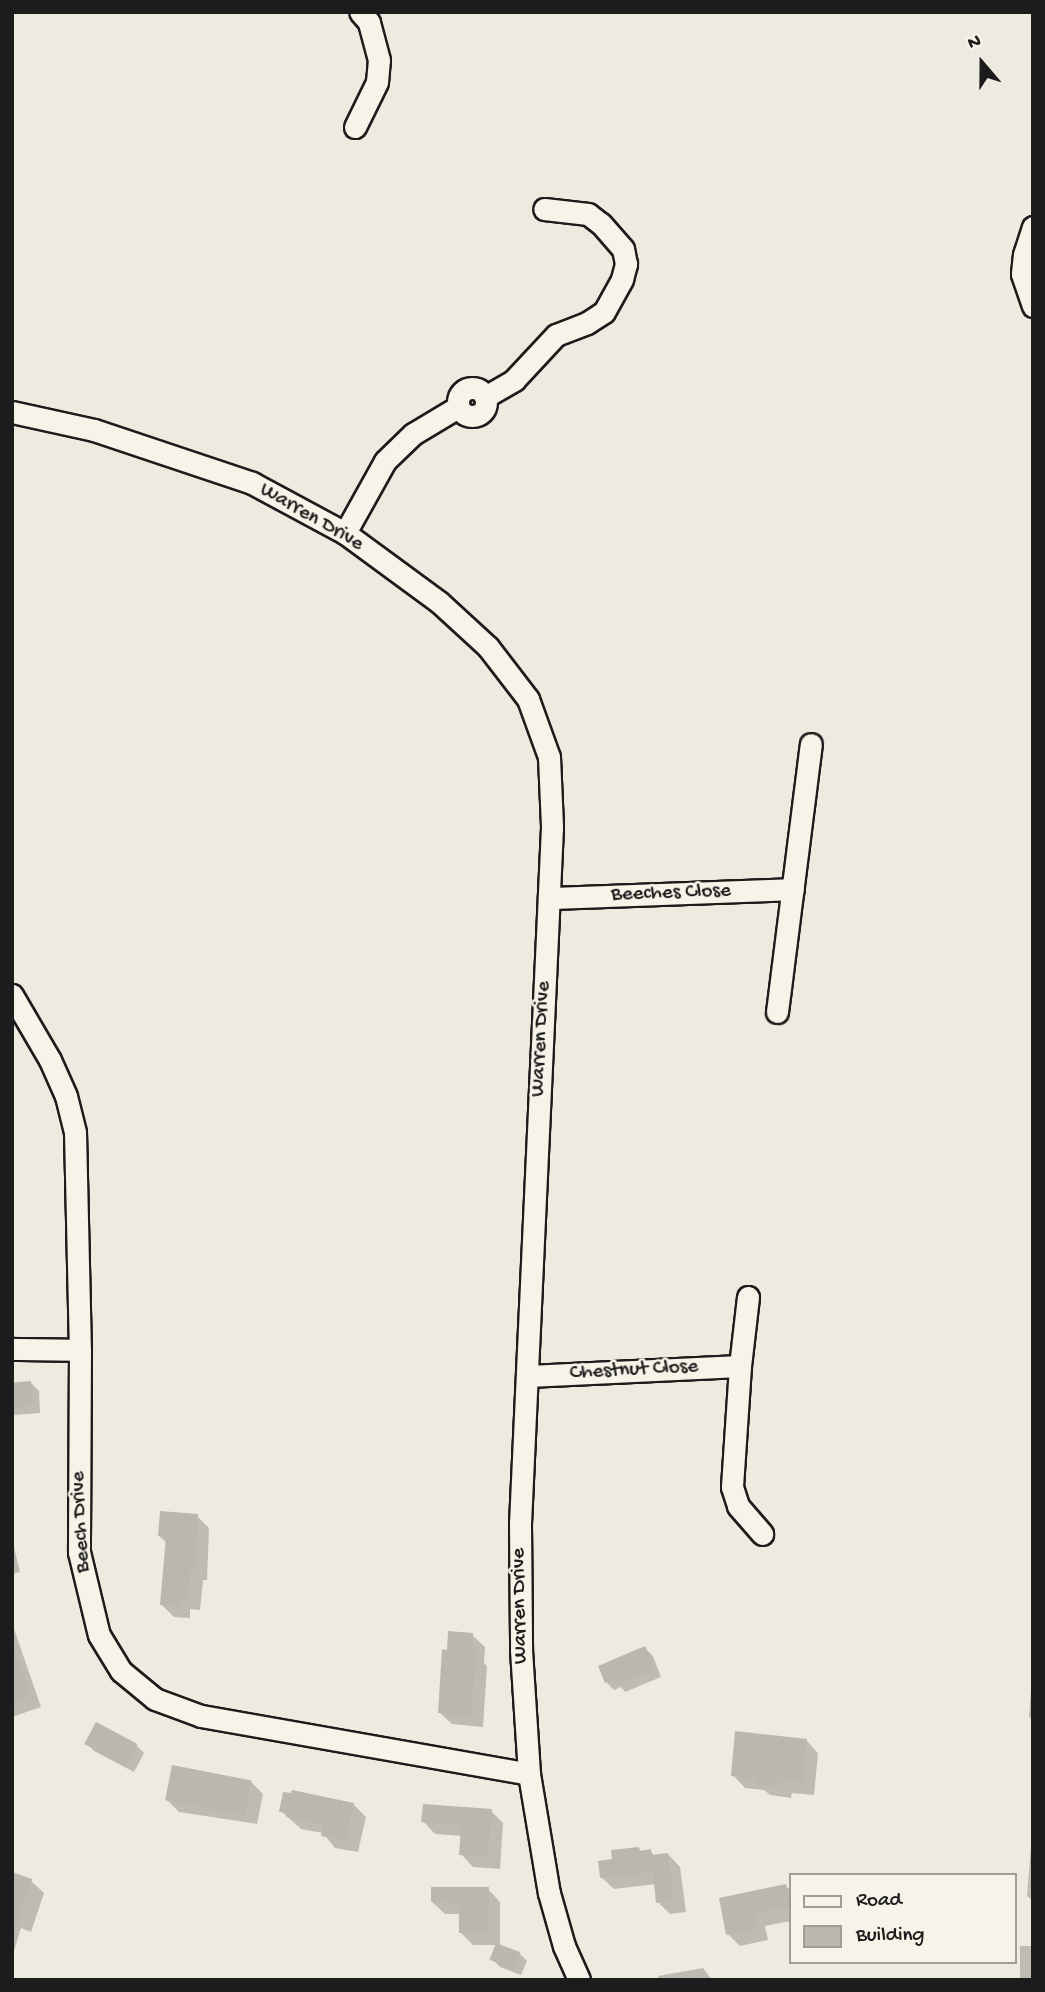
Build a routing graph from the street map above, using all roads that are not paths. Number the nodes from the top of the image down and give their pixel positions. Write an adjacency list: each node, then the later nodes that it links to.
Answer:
1 (360, 12): 2 (street)
2 (355, 127)
3 (544, 208): 7 (street)
4 (1033, 227): 5 (street)
5 (1033, 306)
6 (12, 412): 7 (street, Warren Drive)
7 (345, 533): 10 (street, Warren Drive)
8 (811, 744): 9 (street)
9 (793, 889): 10 (street, Beeches Close); 12 (street)
10 (549, 898): 17 (street, Warren Drive)
11 (12, 995): 15 (street, Beech Drive)
12 (777, 1012)
13 (748, 1297): 16 (street)
14 (12, 1349): 15 (street)
15 (80, 1350): 19 (street, Beech Drive)
16 (740, 1366): 17 (street, Chestnut Close); 18 (street)
17 (527, 1376): 19 (street, Warren Drive)
18 (762, 1534)
19 (529, 1774): 20 (street, Warren Drive)
20 (579, 1980)

